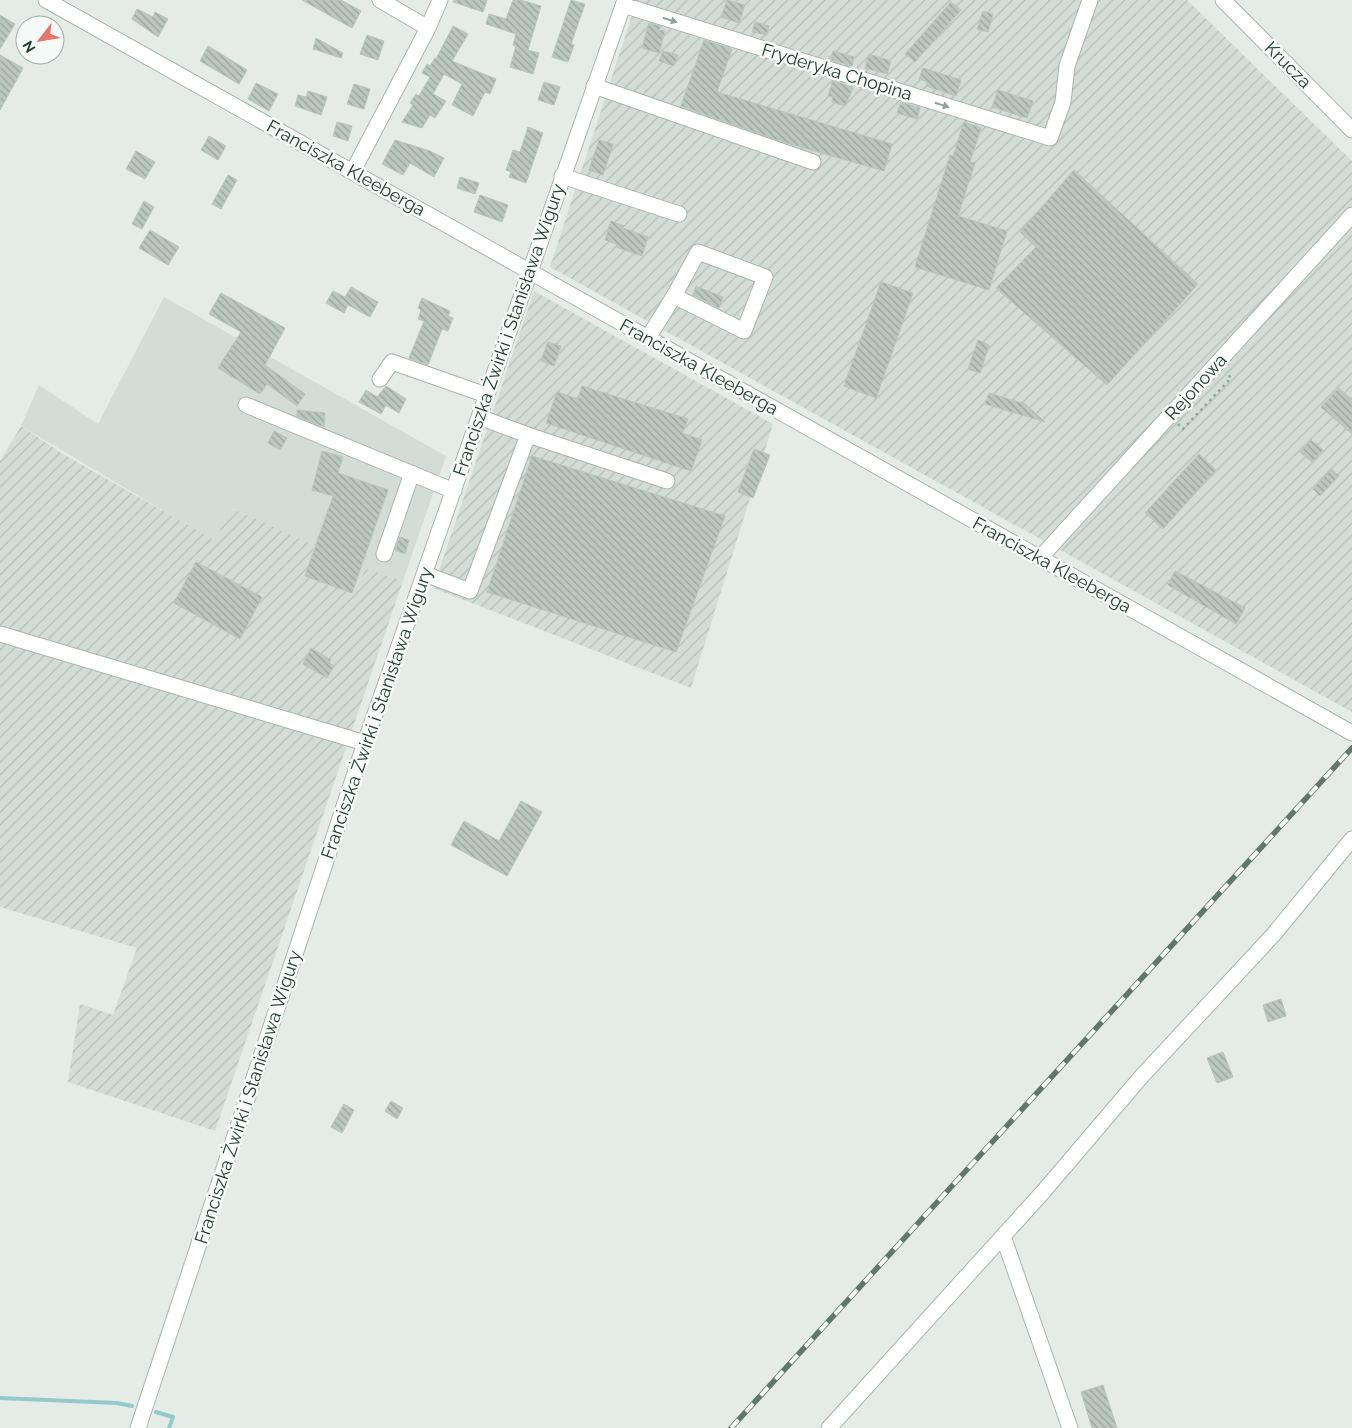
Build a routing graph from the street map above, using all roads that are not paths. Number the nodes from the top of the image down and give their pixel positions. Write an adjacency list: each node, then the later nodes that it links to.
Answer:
1 (380, 0): 7 (street)
2 (440, 0): 7 (street)
3 (1090, 0): 6 (street, Fryderyka Chopina, one-way to 3)
4 (1223, 0): 9 (street, Krucza)
5 (51, 1): 11 (street, Franciszka Kleeberga)
6 (624, 3): 8 (street, Franciszka Żwirki i Stanisława Wigury)
7 (428, 28): 11 (street)
8 (594, 86): 10 (street); 12 (street, Franciszka Żwirki i Stanisława Wigury)
9 (1352, 130)
10 (813, 162)
11 (353, 172): 15 (street, Franciszka Kleeberga)
12 (562, 176): 13 (street); 15 (street, Franciszka Żwirki i Stanisława Wigury)
13 (679, 214)
14 (1351, 220): 27 (street, Rejonowa)
15 (529, 271): 17 (street, Franciszka Kleeberga); 19 (street, Franciszka Żwirki i Stanisława Wigury)
16 (674, 296): 16 (street); 17 (street)
17 (648, 338): 27 (street, Franciszka Kleeberga)
18 (380, 379): 19 (street)
19 (486, 395): 21 (street, Franciszka Żwirki i Stanisława Wigury)
20 (246, 405): 23 (street)
21 (480, 417): 22 (street); 25 (street, Franciszka Żwirki i Stanisława Wigury)
22 (528, 435): 24 (street); 28 (street)
23 (412, 474): 25 (street); 26 (street)
24 (667, 481)
25 (454, 490): 28 (street, Franciszka Żwirki i Stanisława Wigury)
26 (384, 554)
27 (1040, 558): 30 (street, Franciszka Kleeberga)
28 (424, 574): 31 (street, Franciszka Żwirki i Stanisława Wigury)
29 (0, 634): 31 (street)
30 (1352, 733)
31 (365, 743): 34 (street, Franciszka Żwirki i Stanisława Wigury)
32 (1352, 839): 33 (street)
33 (1003, 1236): 35 (street); 36 (street)
34 (138, 1428)
35 (829, 1428)
36 (1070, 1428)

